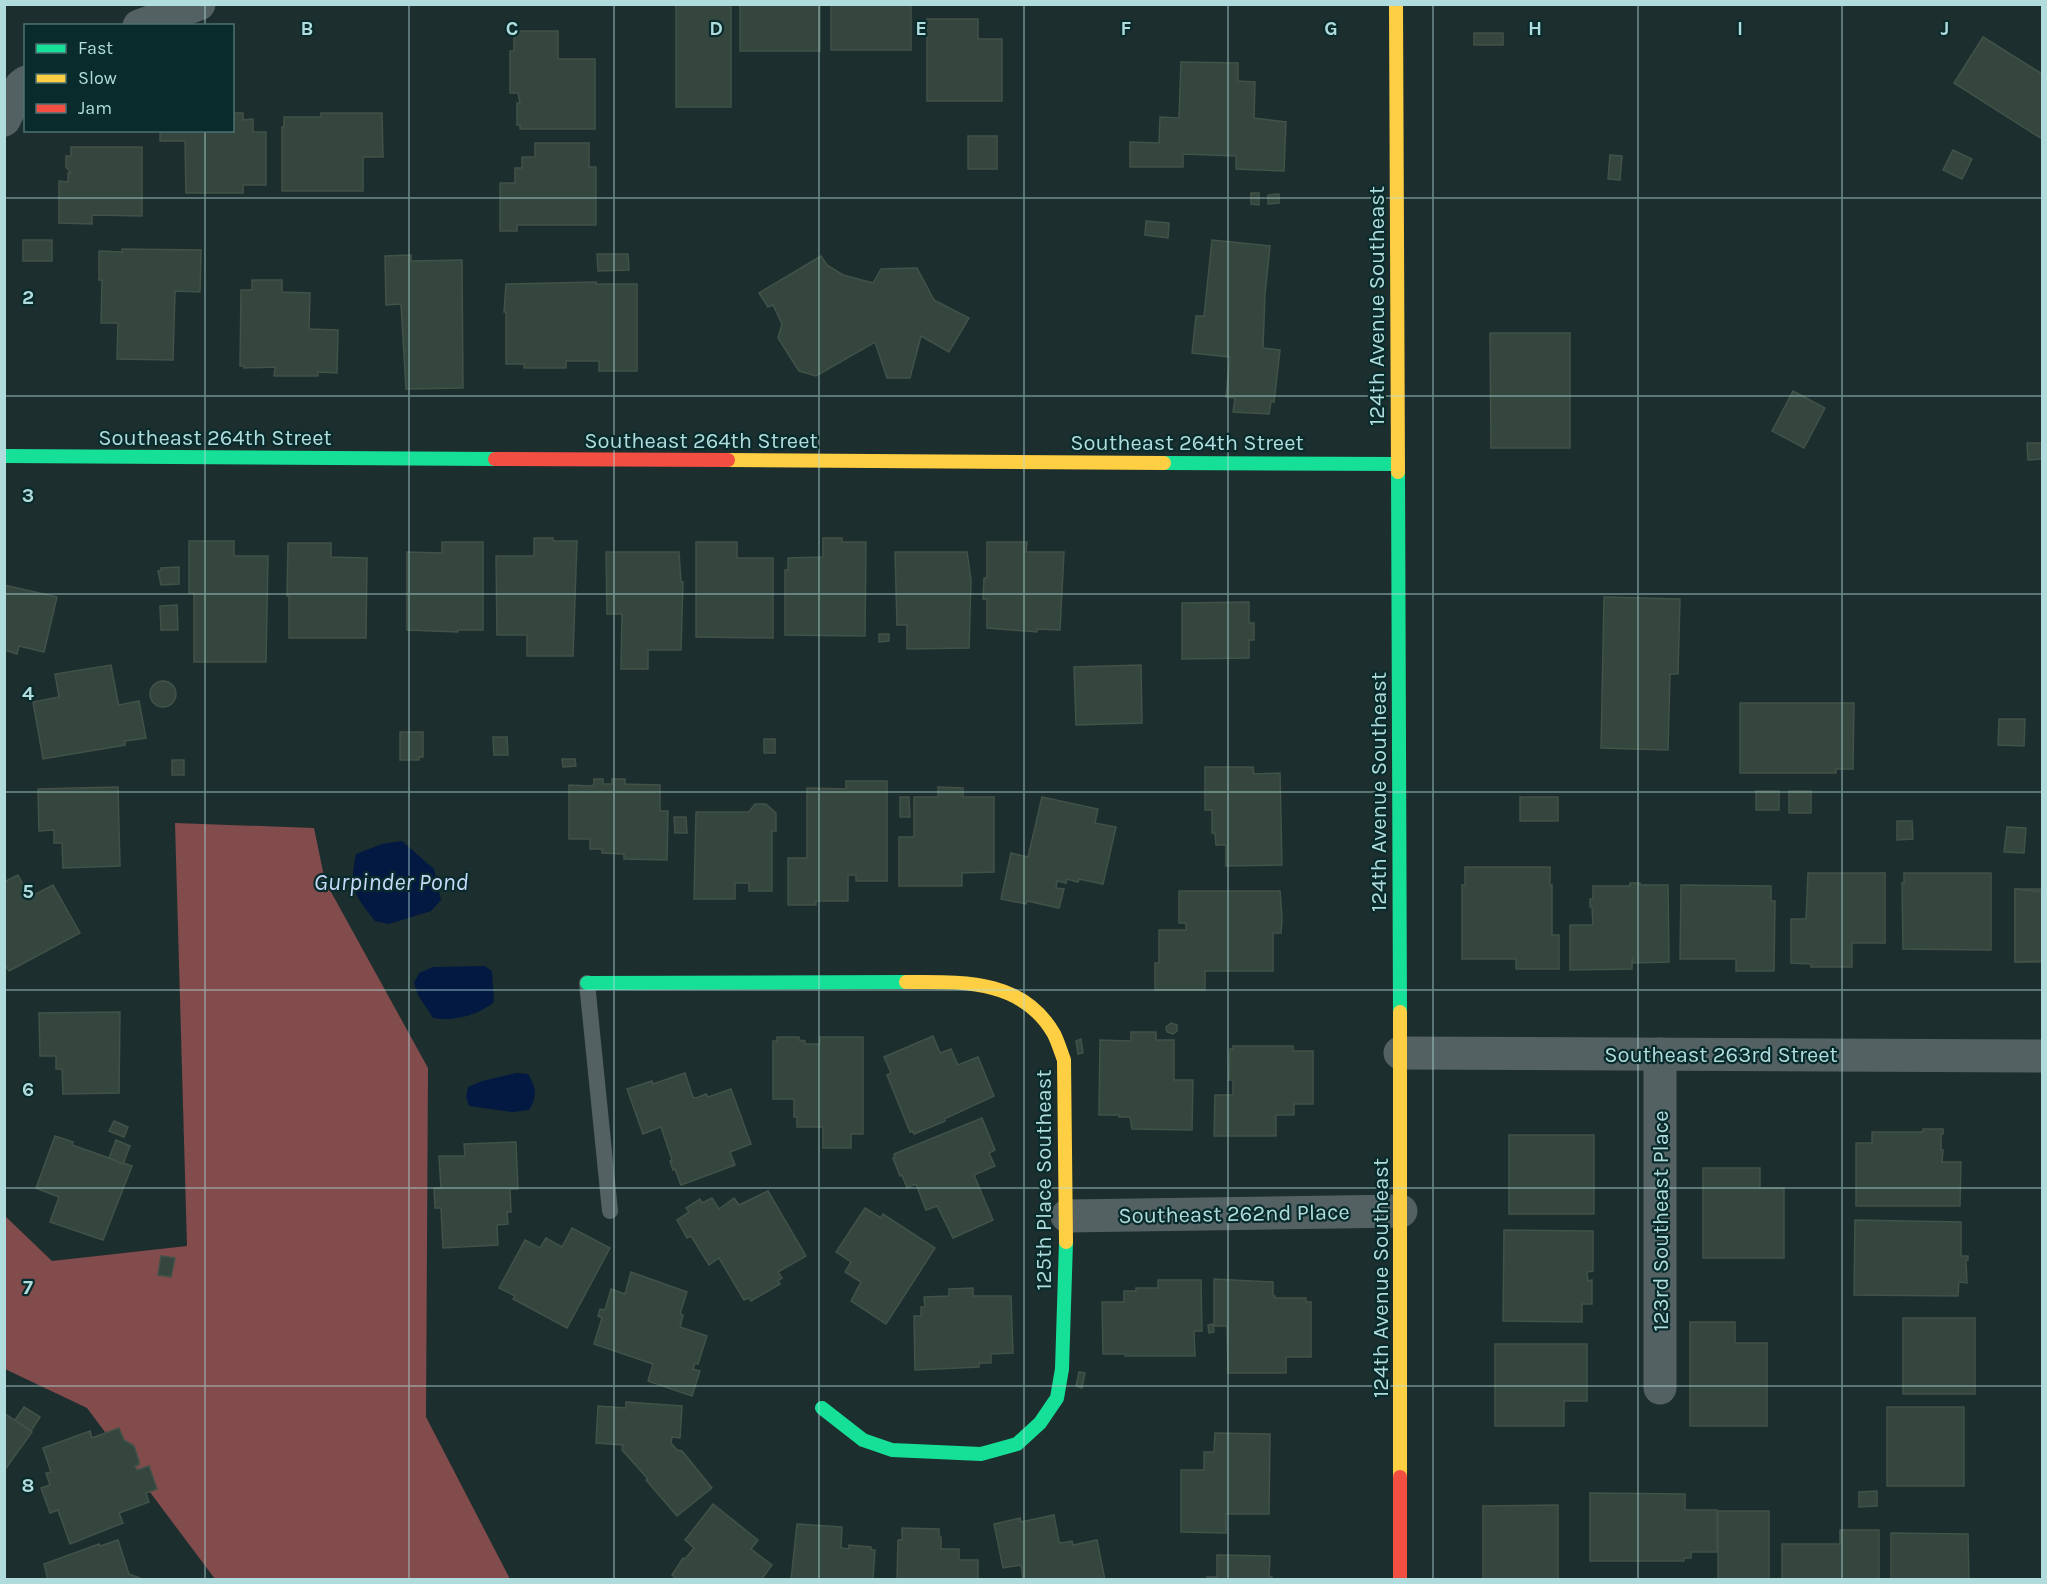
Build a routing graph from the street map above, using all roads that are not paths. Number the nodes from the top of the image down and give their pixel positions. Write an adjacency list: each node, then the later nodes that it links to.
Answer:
1 (199, 4): 3 (street)
2 (1396, 4): 7 (street, 124th Avenue Southeast)
3 (144, 24)
4 (24, 84): 5 (street)
5 (4, 120)
6 (4, 456): 7 (street, Southeast 264th Street)
7 (1398, 464): 9 (street, 124th Avenue Southeast)
8 (587, 983): 12 (lane); 14 (street, 125th Place Southeast)
9 (1400, 1053): 10 (street, Southeast 263rd Street); 13 (street, 124th Avenue Southeast)
10 (1660, 1054): 11 (street, Southeast 263rd Street); 15 (street, 123rd Southeast Place)
11 (2043, 1056)
12 (610, 1211)
13 (1401, 1211): 14 (street, Southeast 262nd Place); 17 (street, 124th Avenue Southeast)
14 (1067, 1216): 16 (street, 125th Place Southeast)
15 (1660, 1388)
16 (822, 1408)
17 (1400, 1580)

